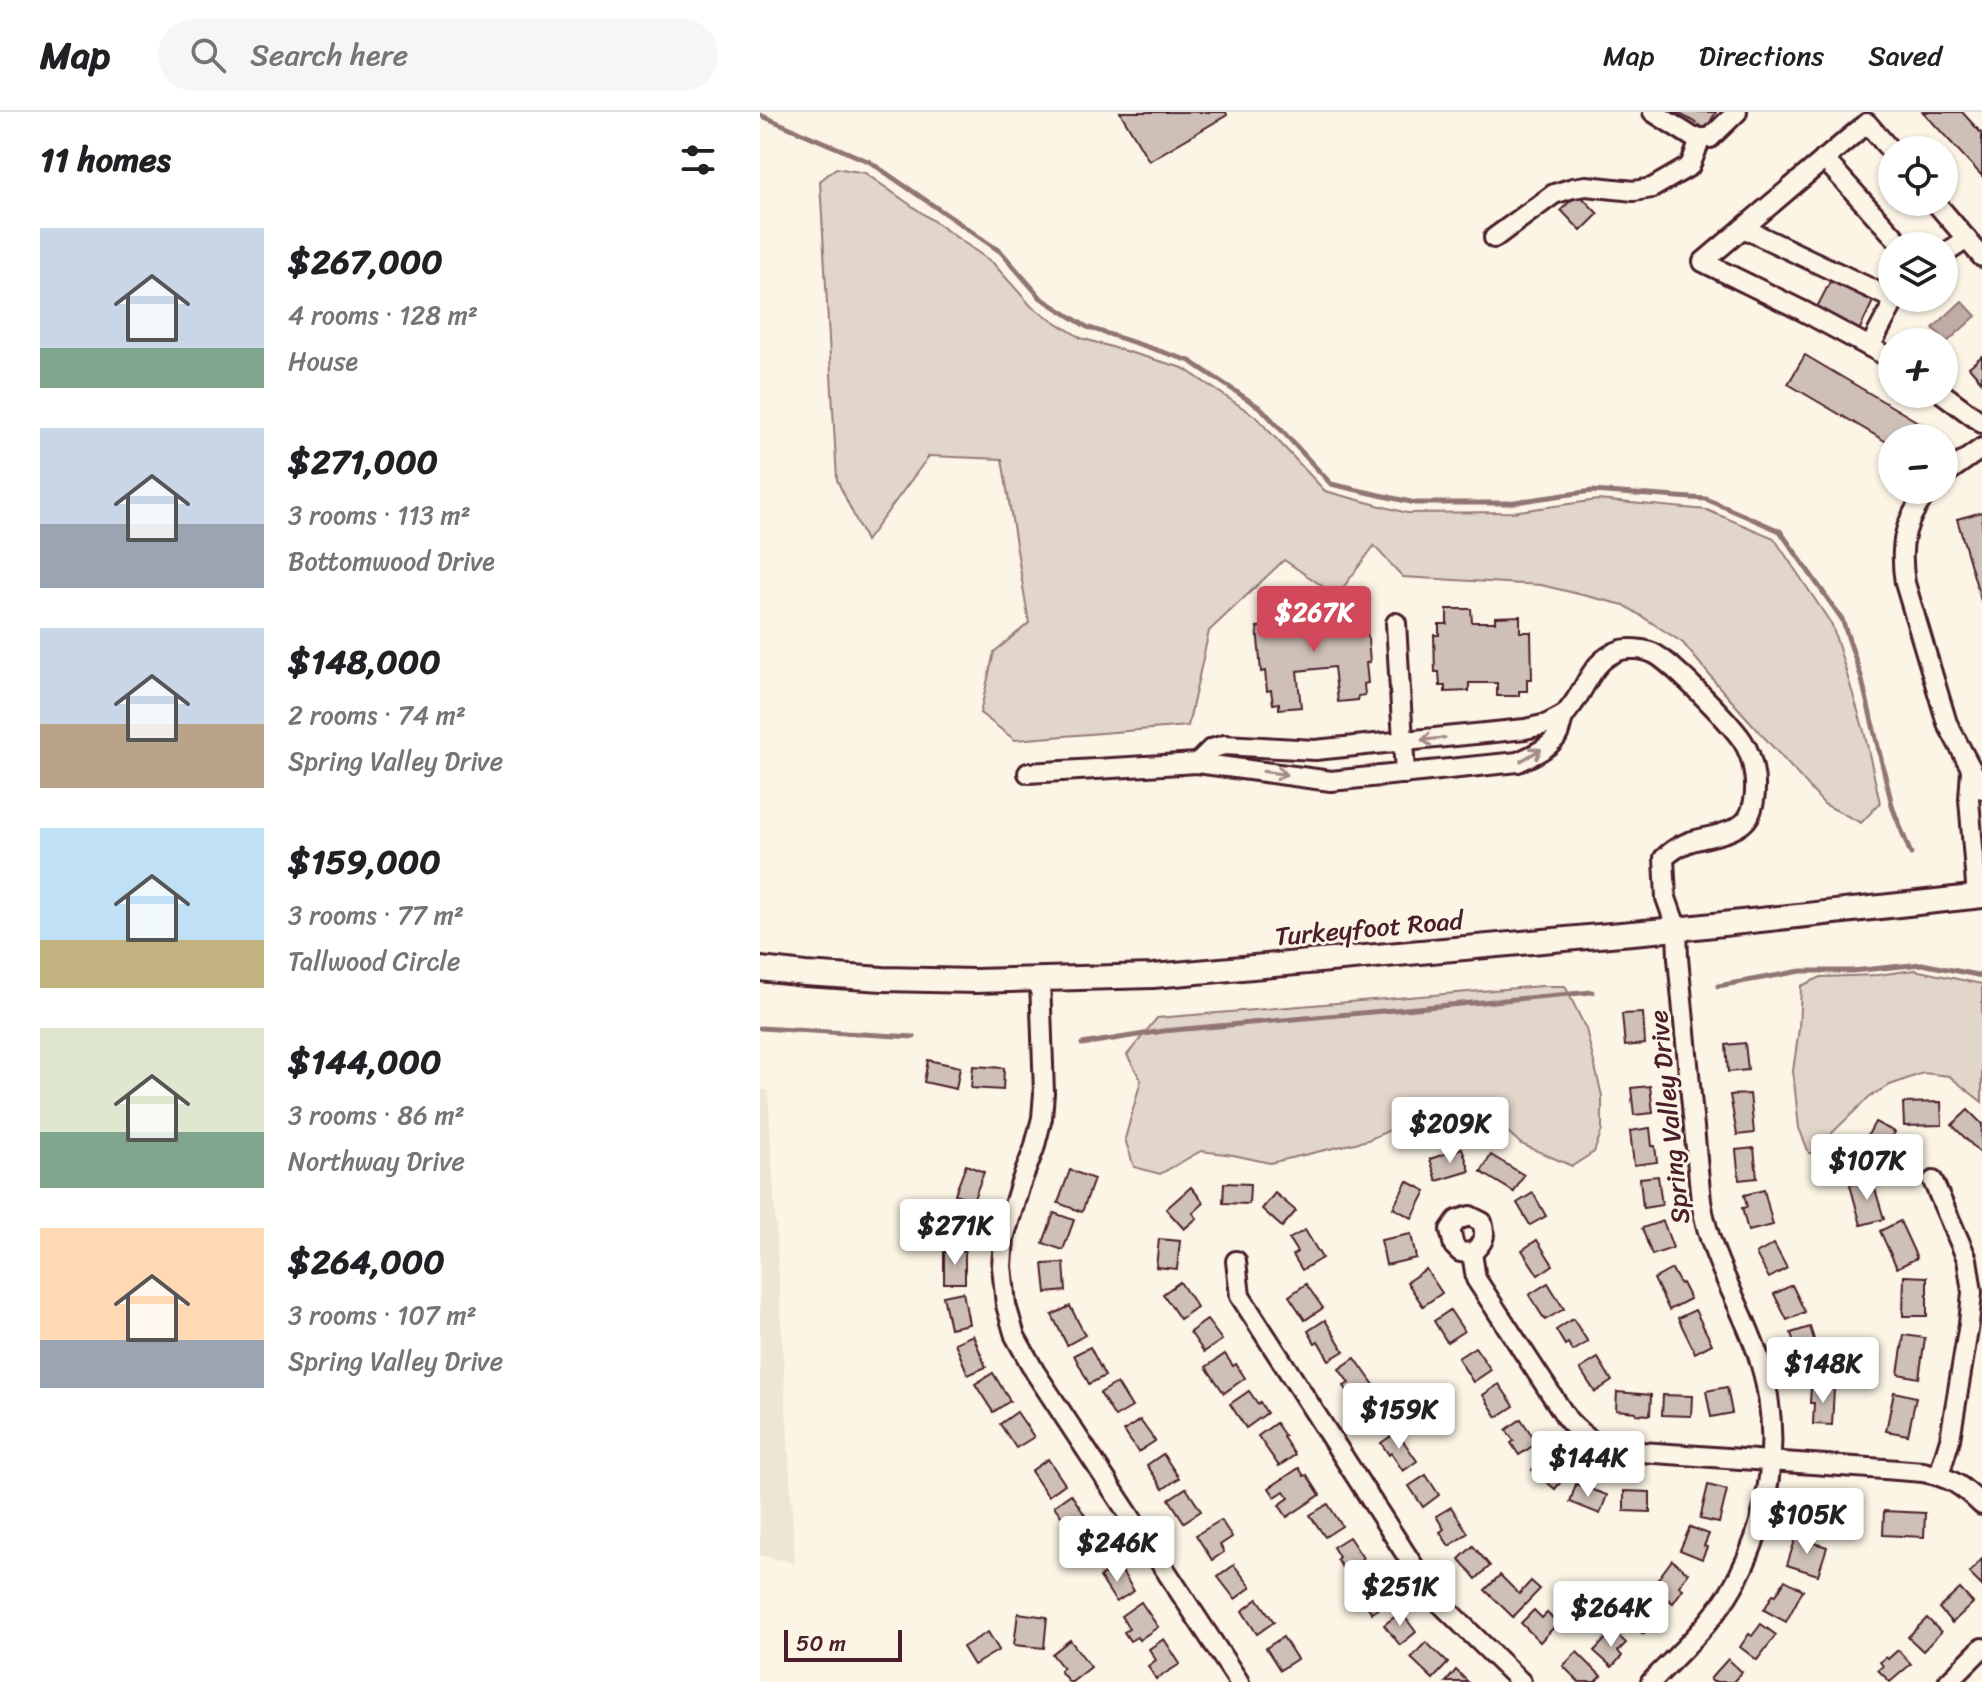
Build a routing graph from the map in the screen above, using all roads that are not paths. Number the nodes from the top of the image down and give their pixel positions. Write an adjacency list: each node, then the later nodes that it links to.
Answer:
1 (1653, 112): 4 (street)
2 (1737, 112): 4 (street)
3 (1878, 136): 5 (street)
4 (1701, 138): 9 (street)
5 (1824, 159): 7 (street); 8 (street)
6 (1947, 216): 10 (street)
7 (1743, 228): 13 (street); 15 (street)
8 (1890, 232)
9 (1494, 238)
10 (1967, 239): 11 (street); 12 (street)
11 (1958, 245)
12 (1982, 257)
13 (1878, 291)
14 (1889, 312): 15 (street)
15 (1870, 347): 16 (street)
16 (1878, 351)
17 (1958, 405): 18 (street)
18 (1982, 423)
19 (1982, 448): 20 (street)
20 (1958, 465)
21 (1919, 504): 26 (street)
22 (1396, 623): 24 (street)
23 (1564, 715): 24 (street, one-way to 24); 28 (street, one-way to 23); 31 (street, Spring Valley Drive)
24 (1403, 742): 25 (street); 28 (street)
25 (1197, 763): 27 (street); 28 (street, one-way to 28)
26 (1971, 770): 29 (street); 30 (street)
27 (1028, 773)
28 (1405, 774)
29 (1982, 789)
30 (1979, 896): 31 (main road, Turkeyfoot Road)
31 (1677, 929): 33 (main road, Turkeyfoot Road); 38 (street, Spring Valley Drive)
32 (760, 969): 33 (main road, Turkeyfoot Road)
33 (1040, 980): 42 (street)
34 (1933, 1181): 37 (street)
35 (1472, 1253): 38 (street)
36 (1236, 1261): 43 (street)
37 (1976, 1279): 39 (street)
38 (1771, 1460): 39 (street); 44 (street, Spring Valley Drive)
39 (1939, 1475): 40 (street)
40 (1982, 1505)
41 (1982, 1648): 45 (street)
42 (1239, 1682)
43 (1521, 1682)
44 (1651, 1682)
45 (1948, 1682)

